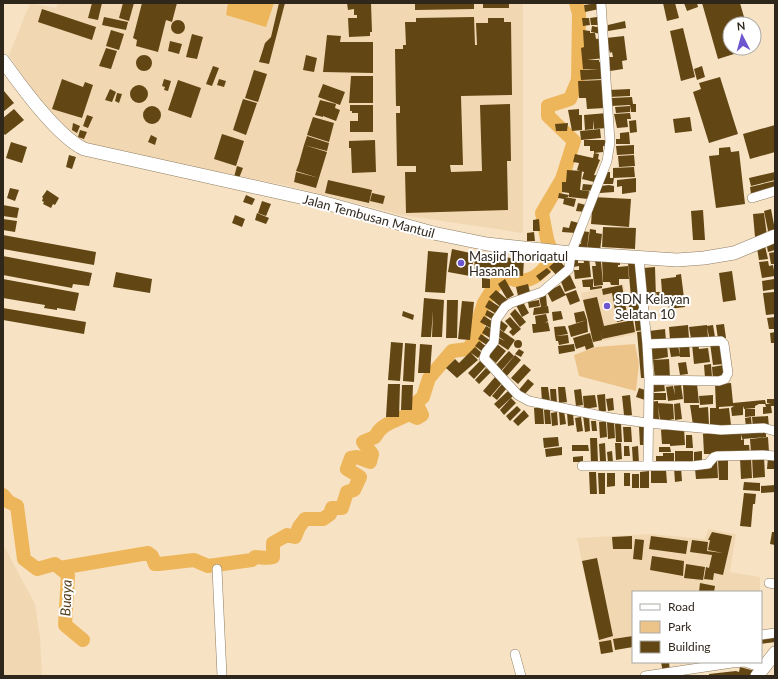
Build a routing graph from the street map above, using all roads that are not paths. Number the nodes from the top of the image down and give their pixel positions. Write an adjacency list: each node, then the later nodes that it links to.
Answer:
1 (601, 3): 6 (street)
2 (3, 61): 6 (street, Jalan Tembusan Mantuil)
3 (775, 191): 4 (street)
4 (752, 198)
5 (775, 236): 7 (street, Jalan Tembusan Mantuil)
6 (571, 253): 7 (street, Jalan Tembusan Mantuil); 10 (street)
7 (639, 259): 8 (street)
8 (647, 344): 9 (street); 9 (street)
9 (649, 380): 10 (street)
10 (648, 423): 11 (street); 14 (street)
11 (775, 431)
12 (775, 456): 14 (street)
13 (582, 466): 14 (street)
14 (648, 466)
15 (216, 569): 23 (street)
16 (775, 633): 17 (street)
17 (762, 635)
18 (775, 653): 22 (street)
19 (515, 654): 24 (street)
20 (732, 663): 25 (street)
21 (746, 663): 22 (street)
22 (760, 672)
23 (222, 676)
24 (521, 676)
25 (645, 676)

